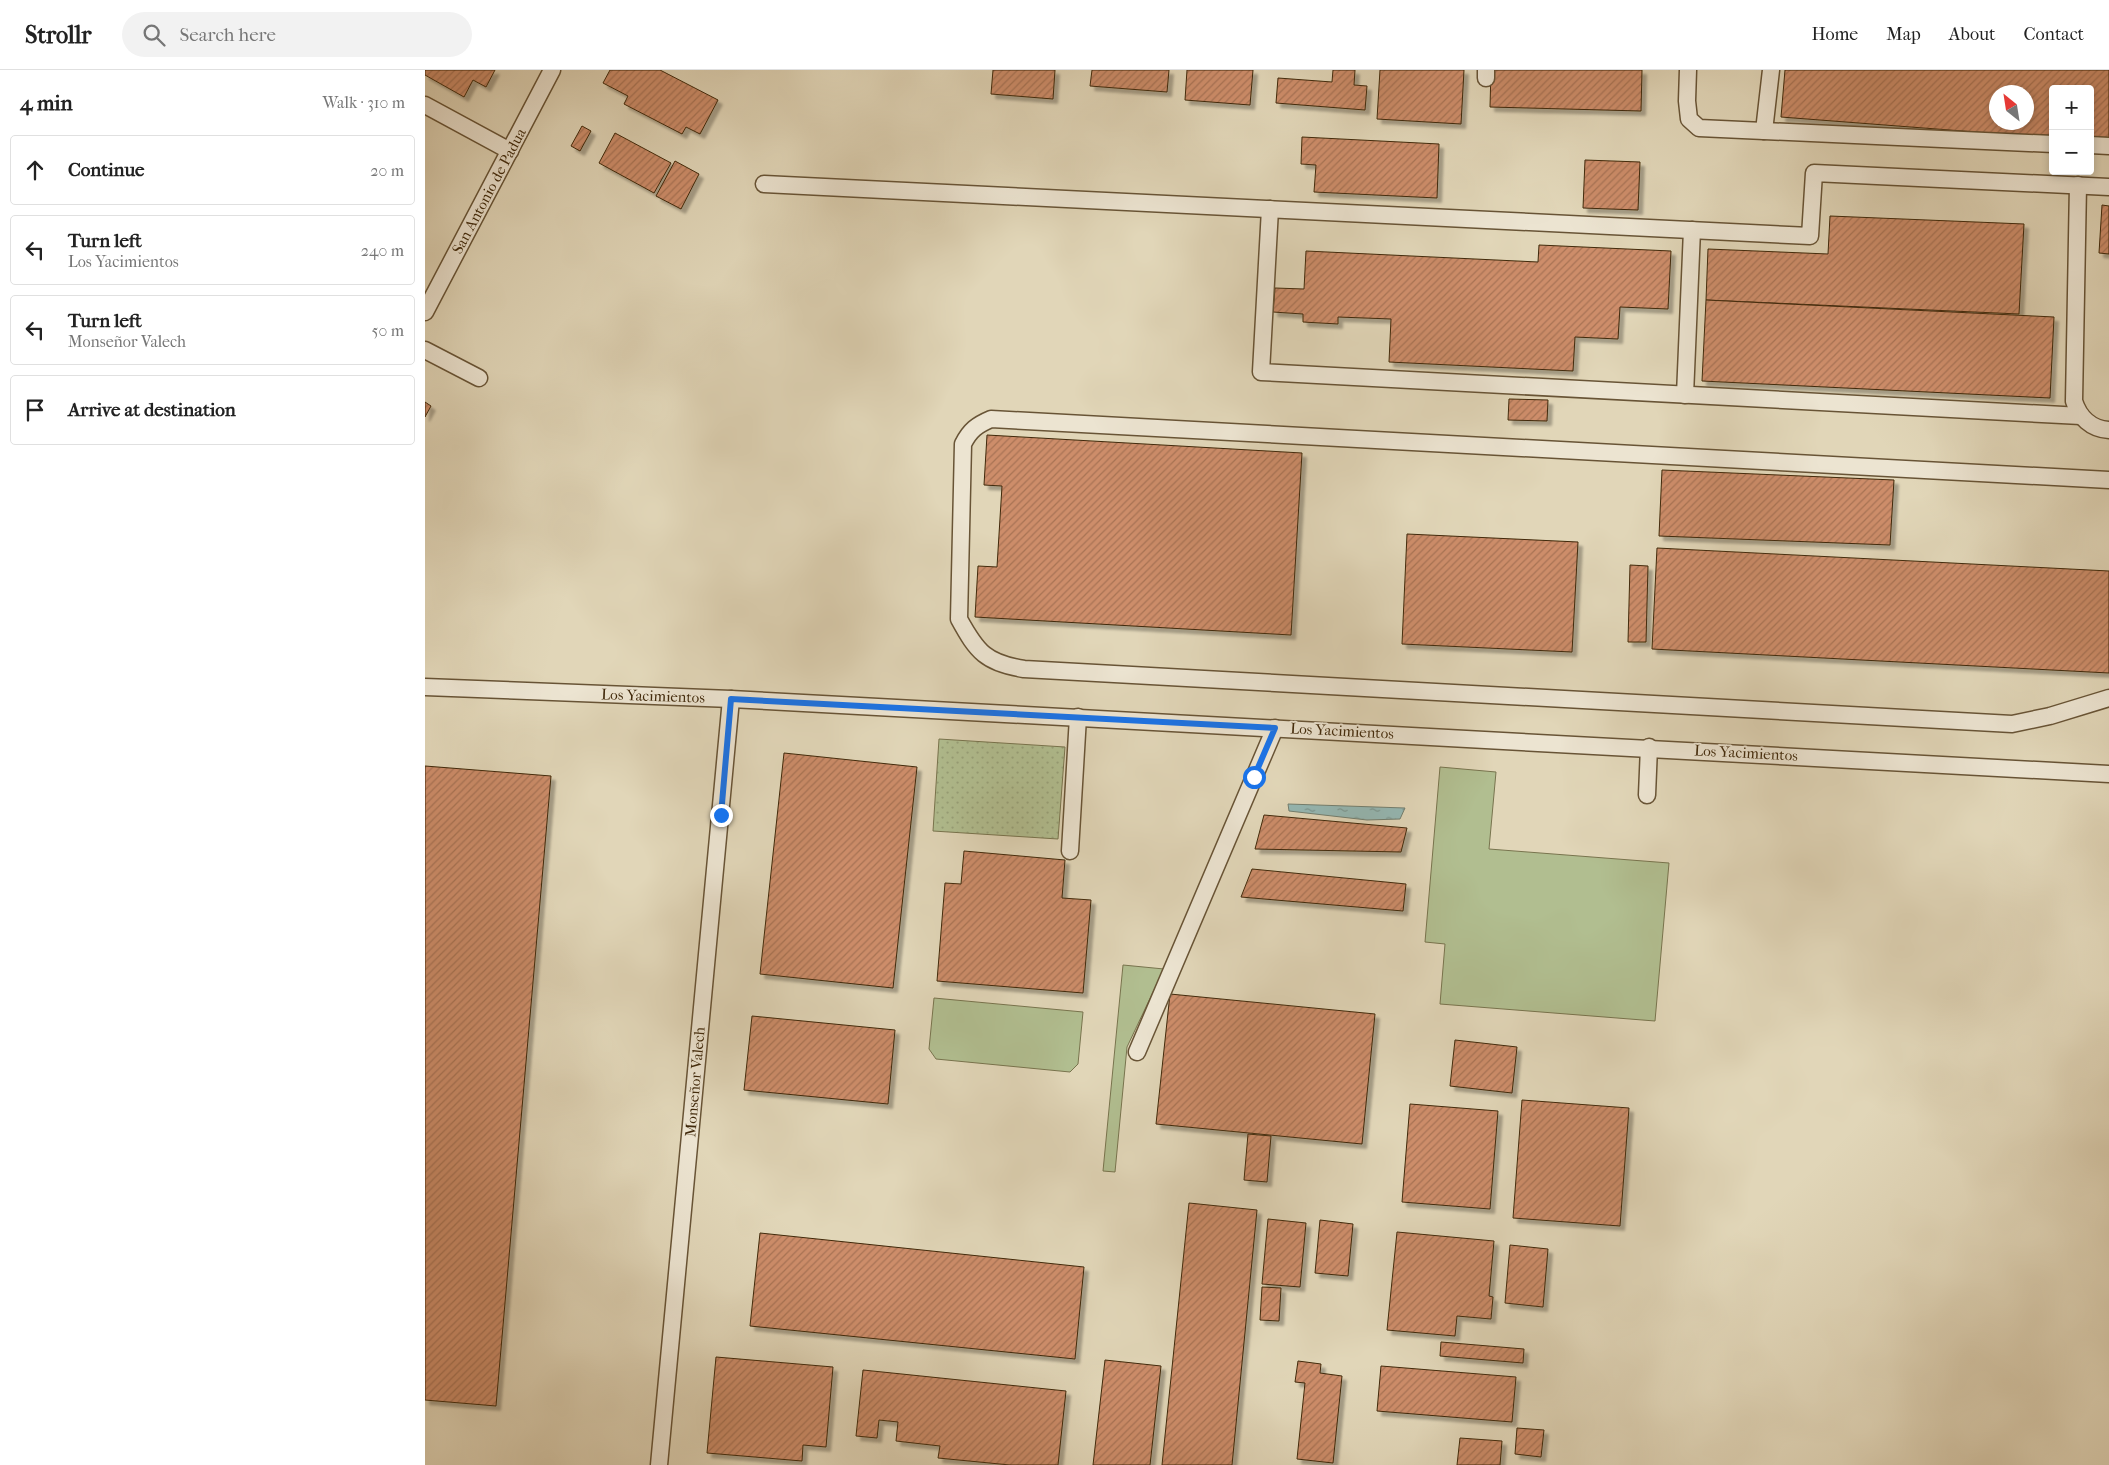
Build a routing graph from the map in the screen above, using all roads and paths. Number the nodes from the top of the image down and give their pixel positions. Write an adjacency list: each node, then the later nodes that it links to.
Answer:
1 (552, 70): 9 (street, San Antonio de Padua)
2 (1688, 70): 5 (street)
3 (1771, 70): 5 (street)
4 (425, 105): 9 (street)
5 (1763, 131): 6 (street)
6 (2049, 144)
7 (2094, 145): 8 (street)
8 (2109, 146)
9 (510, 151): 15 (street, San Antonio de Padua)
10 (764, 184): 13 (street)
11 (2078, 185): 12 (street); 14 (street); 19 (street)
12 (2109, 186)
13 (1270, 209): 14 (street); 18 (street)
14 (1692, 230): 18 (street)
15 (425, 312)
16 (425, 350): 17 (street)
17 (479, 378)
18 (1685, 395): 19 (street)
19 (2081, 416): 20 (street)
20 (2109, 430)
21 (2109, 480): 23 (street)
22 (425, 687): 24 (street, Los Yacimientos)
23 (2109, 698)
24 (731, 699): 25 (street, Los Yacimientos); 32 (street, Monseñor Valech)
25 (1079, 718): 26 (street, Los Yacimientos); 30 (street)
26 (1275, 728): 27 (street, Los Yacimientos); 31 (street)
27 (1649, 748): 28 (street, Los Yacimientos); 29 (street)
28 (2109, 774)
29 (1647, 795)
30 (1070, 851)
31 (1137, 1052)
32 (659, 1465)

